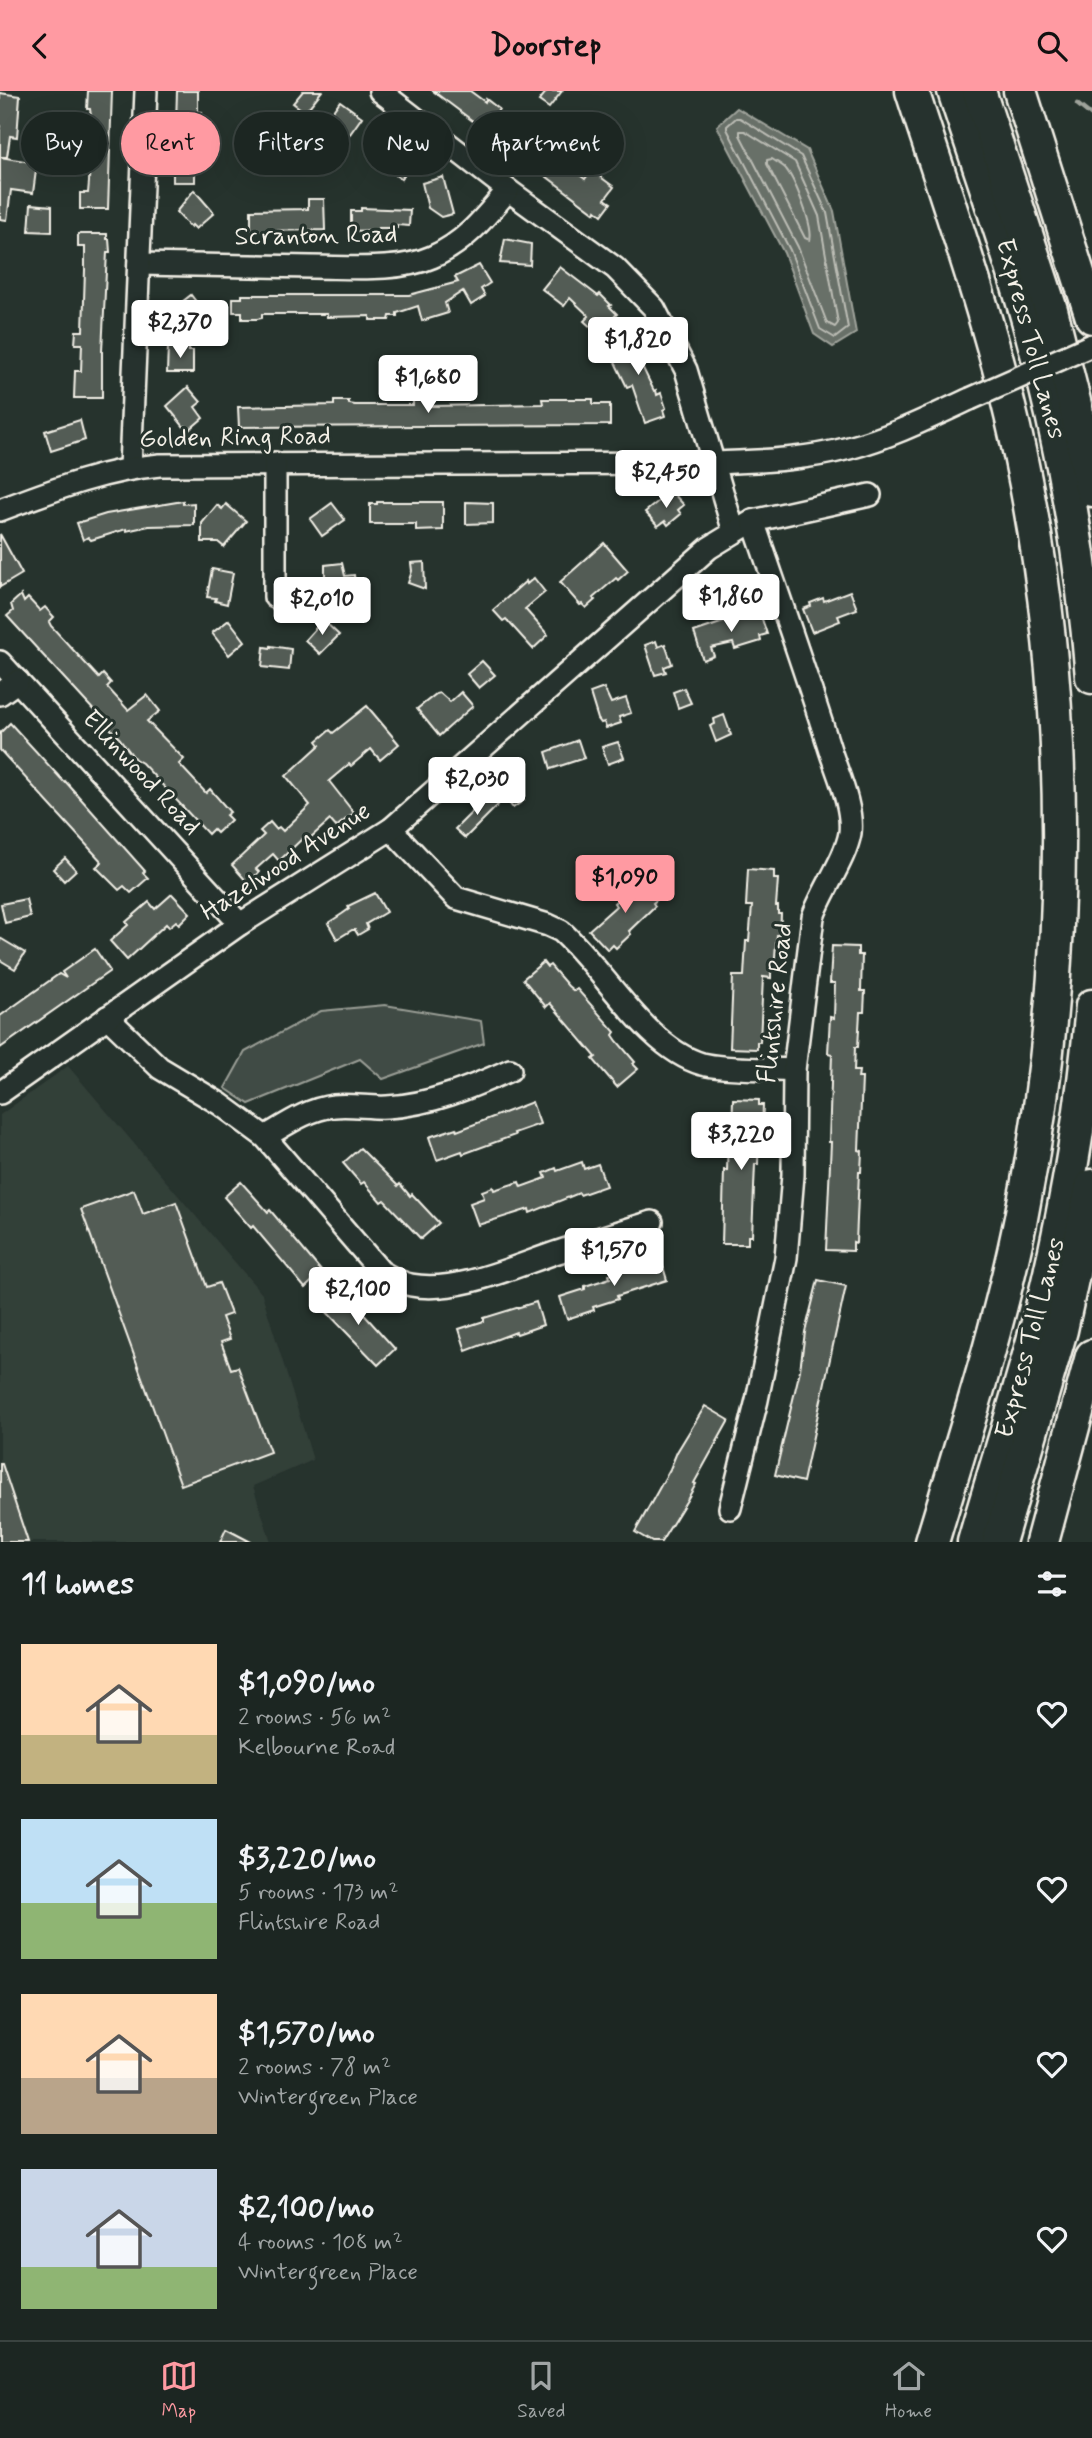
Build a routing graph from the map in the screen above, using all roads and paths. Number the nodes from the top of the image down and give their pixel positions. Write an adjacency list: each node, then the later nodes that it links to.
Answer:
1 (146, 91): 8 (street)
2 (380, 91): 7 (street, Flintshire Road)
3 (912, 91): 36 (highway)
4 (954, 91): 20 (highway, Express Toll Lanes)
5 (979, 91): 14 (highway, Express Toll Lanes)
6 (1020, 91): 9 (highway)
7 (508, 191): 8 (street, Scranton Road); 12 (street, Flintshire Road)
8 (139, 264): 13 (street)
9 (1092, 317)
10 (1092, 345): 12 (street, Golden Ring Road, bridge)
11 (275, 463): 12 (street, Golden Ring Road); 13 (street, Golden Ring Road); 18 (street)
12 (714, 463): 17 (street, Flintshire Road)
13 (130, 468): 16 (street, Golden Ring Road)
14 (1092, 490)
15 (870, 495): 17 (street, Hazelwood Avenue)
16 (0, 510)
17 (744, 526): 23 (street, Hazelwood Avenue); 28 (street, Flintshire Road)
18 (275, 597)
19 (0, 662): 21 (street, Ellinwood Road)
20 (1092, 677)
21 (18, 681): 22 (street); 24 (street, Ellinwood Road)
22 (0, 694)
23 (391, 829): 24 (street, Hazelwood Avenue); 28 (street)
24 (240, 923): 26 (street, Hazelwood Avenue)
25 (1092, 1006): 37 (highway, Express Toll Lanes)
26 (107, 1017): 29 (street, Hazelwood Avenue); 30 (street)
27 (510, 1069): 30 (street)
28 (794, 1070): 35 (street, Flintshire Road)
29 (0, 1093)
30 (265, 1137): 32 (street)
31 (1092, 1186): 38 (highway, Express Toll Lanes)
32 (652, 1222)
33 (1092, 1356): 39 (highway)
34 (1092, 1415): 40 (highway)
35 (730, 1508)
36 (932, 1542)
37 (974, 1542)
38 (999, 1542)
39 (1042, 1542)
40 (1063, 1542)

